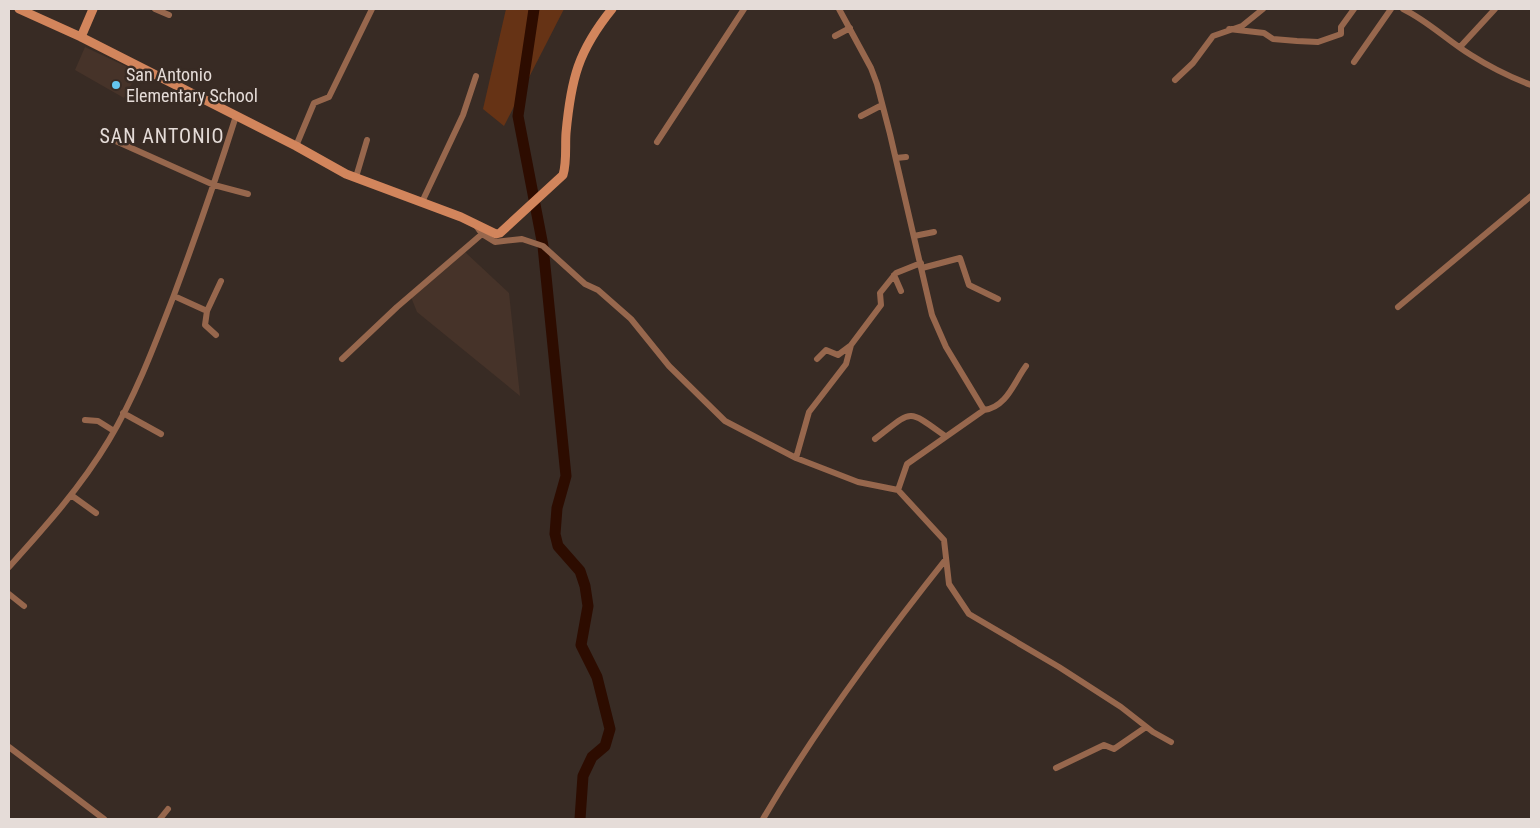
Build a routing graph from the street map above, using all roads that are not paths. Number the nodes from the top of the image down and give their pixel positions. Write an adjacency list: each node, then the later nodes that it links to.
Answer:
1 (19, 9): 17 (street)
2 (93, 9): 17 (street)
3 (155, 9): 13 (street)
4 (372, 9): 29 (street)
5 (612, 9): 37 (street)
6 (744, 9): 28 (street)
7 (839, 9): 14 (street)
8 (1263, 9): 15 (street)
9 (1354, 9): 15 (street)
10 (1391, 9): 19 (street)
11 (1403, 9): 18 (street)
12 (1495, 9): 18 (street)
13 (170, 16)
14 (850, 28): 16 (street); 23 (street)
15 (1229, 29): 21 (street)
16 (834, 36)
17 (81, 37): 24 (street)
18 (1460, 47): 22 (street)
19 (1354, 62)
20 (476, 76): 36 (street)
21 (1175, 80)
22 (1531, 84)
23 (882, 105): 25 (street); 31 (street)
24 (236, 116): 29 (street); 33 (street)
25 (862, 116)
26 (109, 138): 33 (street)
27 (367, 140): 32 (street)
28 (657, 142)
29 (296, 146): 32 (street)
30 (906, 157): 31 (street)
31 (896, 158): 40 (street)
32 (356, 177): 36 (street)
33 (214, 185): 34 (street); 45 (street)
34 (248, 194)
35 (1531, 196): 47 (street)
36 (422, 202): 37 (street)
37 (475, 223): 39 (street)
38 (934, 232): 40 (street)
39 (482, 234): 51 (street); 61 (street)
40 (914, 236): 41 (street)
41 (922, 265): 42 (street); 46 (street); 54 (street)
42 (894, 275): 44 (street); 50 (street)
43 (221, 281): 48 (street)
44 (901, 291)
45 (174, 296): 48 (street); 55 (street)
46 (998, 299)
47 (1398, 307)
48 (207, 312): 49 (street)
49 (216, 335)
50 (851, 345): 52 (street); 61 (street)
51 (342, 359)
52 (817, 359)
53 (1026, 366): 54 (street)
54 (984, 410): 59 (street)
55 (123, 414): 57 (street); 58 (street)
56 (85, 420): 57 (street)
57 (114, 431): 63 (street)
58 (160, 434)
59 (945, 436): 60 (street); 62 (street)
60 (875, 439)
61 (796, 458): 62 (street)
62 (898, 490): 65 (street)
63 (71, 495): 64 (street); 66 (street)
64 (96, 513)
65 (946, 559): 69 (street); 76 (street)
66 (9, 568)
67 (9, 594): 68 (street)
68 (24, 606)
69 (1146, 727): 70 (street); 72 (street)
70 (1171, 742)
71 (9, 747): 74 (street)
72 (1056, 768)
73 (168, 809): 75 (street)
74 (104, 819)
75 (160, 819)
76 (763, 819)

